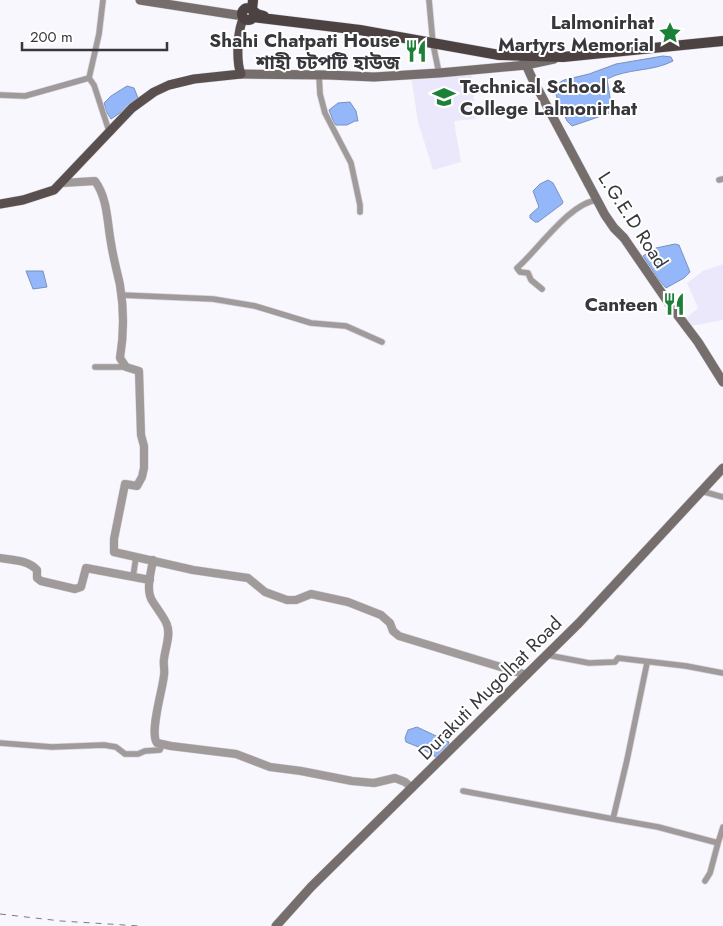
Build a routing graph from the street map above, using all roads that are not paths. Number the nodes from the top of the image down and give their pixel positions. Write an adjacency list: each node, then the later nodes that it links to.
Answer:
1 (103, 0): 11 (street)
2 (140, 0): 4 (main road)
3 (429, 0): 6 (street)
4 (248, 10): 6 (highway); 9 (main road)
5 (723, 41): 7 (highway)
6 (433, 44): 7 (highway); 8 (street)
7 (524, 60): 8 (main road); 15 (main road, L.G.E.D Road)
8 (439, 73): 10 (main road)
9 (241, 74): 10 (main road); 13 (main road)
10 (319, 75): 17 (street)
11 (89, 78): 12 (street); 13 (street)
12 (0, 94)
13 (110, 131): 14 (main road)
14 (62, 183): 16 (main road); 19 (street)
15 (598, 200): 18 (street); 23 (main road, L.G.E.D Road)
16 (0, 204)
17 (360, 212)
18 (542, 289)
19 (121, 295): 20 (street); 21 (street)
20 (382, 342)
21 (126, 367): 22 (street); 27 (street)
22 (95, 368)
23 (723, 382)
24 (723, 468): 25 (main road, Durakuti Mugolhat Road)
25 (701, 491): 26 (street); 32 (main road, Durakuti Mugolhat Road)
26 (723, 497)
27 (136, 557): 29 (street); 30 (street)
28 (0, 558): 30 (street)
29 (152, 560): 31 (street); 35 (street)
30 (132, 577): 31 (street)
31 (150, 580): 37 (street)
32 (547, 655): 33 (street); 35 (main road, Durakuti Mugolhat Road)
33 (647, 663): 34 (street); 40 (street)
34 (723, 673)
35 (527, 675): 38 (main road, Durakuti Mugolhat Road)
36 (0, 742): 37 (street)
37 (162, 744): 38 (street)
38 (412, 788): 44 (main road, Durakuti Mugolhat Road)
39 (463, 791): 40 (street)
40 (613, 819): 42 (street)
41 (723, 827): 42 (street)
42 (718, 844): 43 (street)
43 (705, 881)
44 (276, 926)

